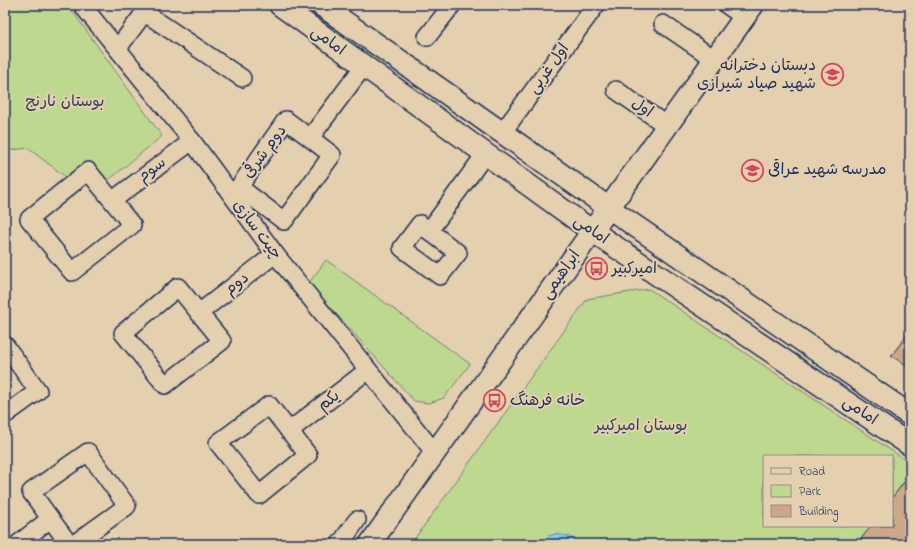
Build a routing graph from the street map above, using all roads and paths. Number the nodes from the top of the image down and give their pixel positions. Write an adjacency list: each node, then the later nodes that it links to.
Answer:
1 (82, 5): 11 (street, چیت سازی)
2 (280, 5): 13 (main road, امامی)
3 (321, 5): 17 (main road, امامی)
4 (452, 5): 10 (street)
5 (596, 5): 17 (street, اول غربی)
6 (727, 5): 8 (street)
7 (147, 9): 11 (street); 14 (street)
8 (748, 11): 12 (main road, ابراهیمی)
9 (663, 24): 12 (street)
10 (427, 37)
11 (118, 48): 19 (street, چیت سازی)
12 (714, 60): 16 (main road, ابراهیمی)
13 (364, 67): 18 (street, دوم شرقی); 20 (main road, امامی)
14 (242, 78)
15 (616, 90): 16 (street, اول)
16 (667, 126): 22 (main road, ابراهیمی)
17 (502, 133): 20 (main road); 22 (main road, امامی)
18 (310, 138): 18 (street, دوم شرقی)
19 (192, 141): 21 (street, سوم); 25 (street, چیت سازی)
20 (486, 153): 23 (street); 24 (main road, امامی)
21 (113, 200): 21 (street)
22 (609, 208): 24 (main road, ابراهیمی); 30 (main road, امامی)
23 (429, 231)
24 (592, 231): 32 (main road, امامی); 33 (main road, ابراهیمی)
25 (275, 254): 26 (street, دوم); 28 (street, چیت سازی)
26 (199, 314): 26 (street)
27 (5, 345): 29 (street)
28 (368, 370): 31 (street, یکم); 33 (street, چیت سازی)
29 (5, 415)
30 (910, 415)
31 (289, 431): 31 (street)
32 (910, 445)
33 (435, 453): 40 (main road, ابراهیمی)
34 (50, 519): 36 (street); 37 (street); 38 (street)
35 (357, 520): 39 (street)
36 (18, 544)
37 (69, 544)
38 (74, 544)
39 (340, 544)
40 (370, 544)

